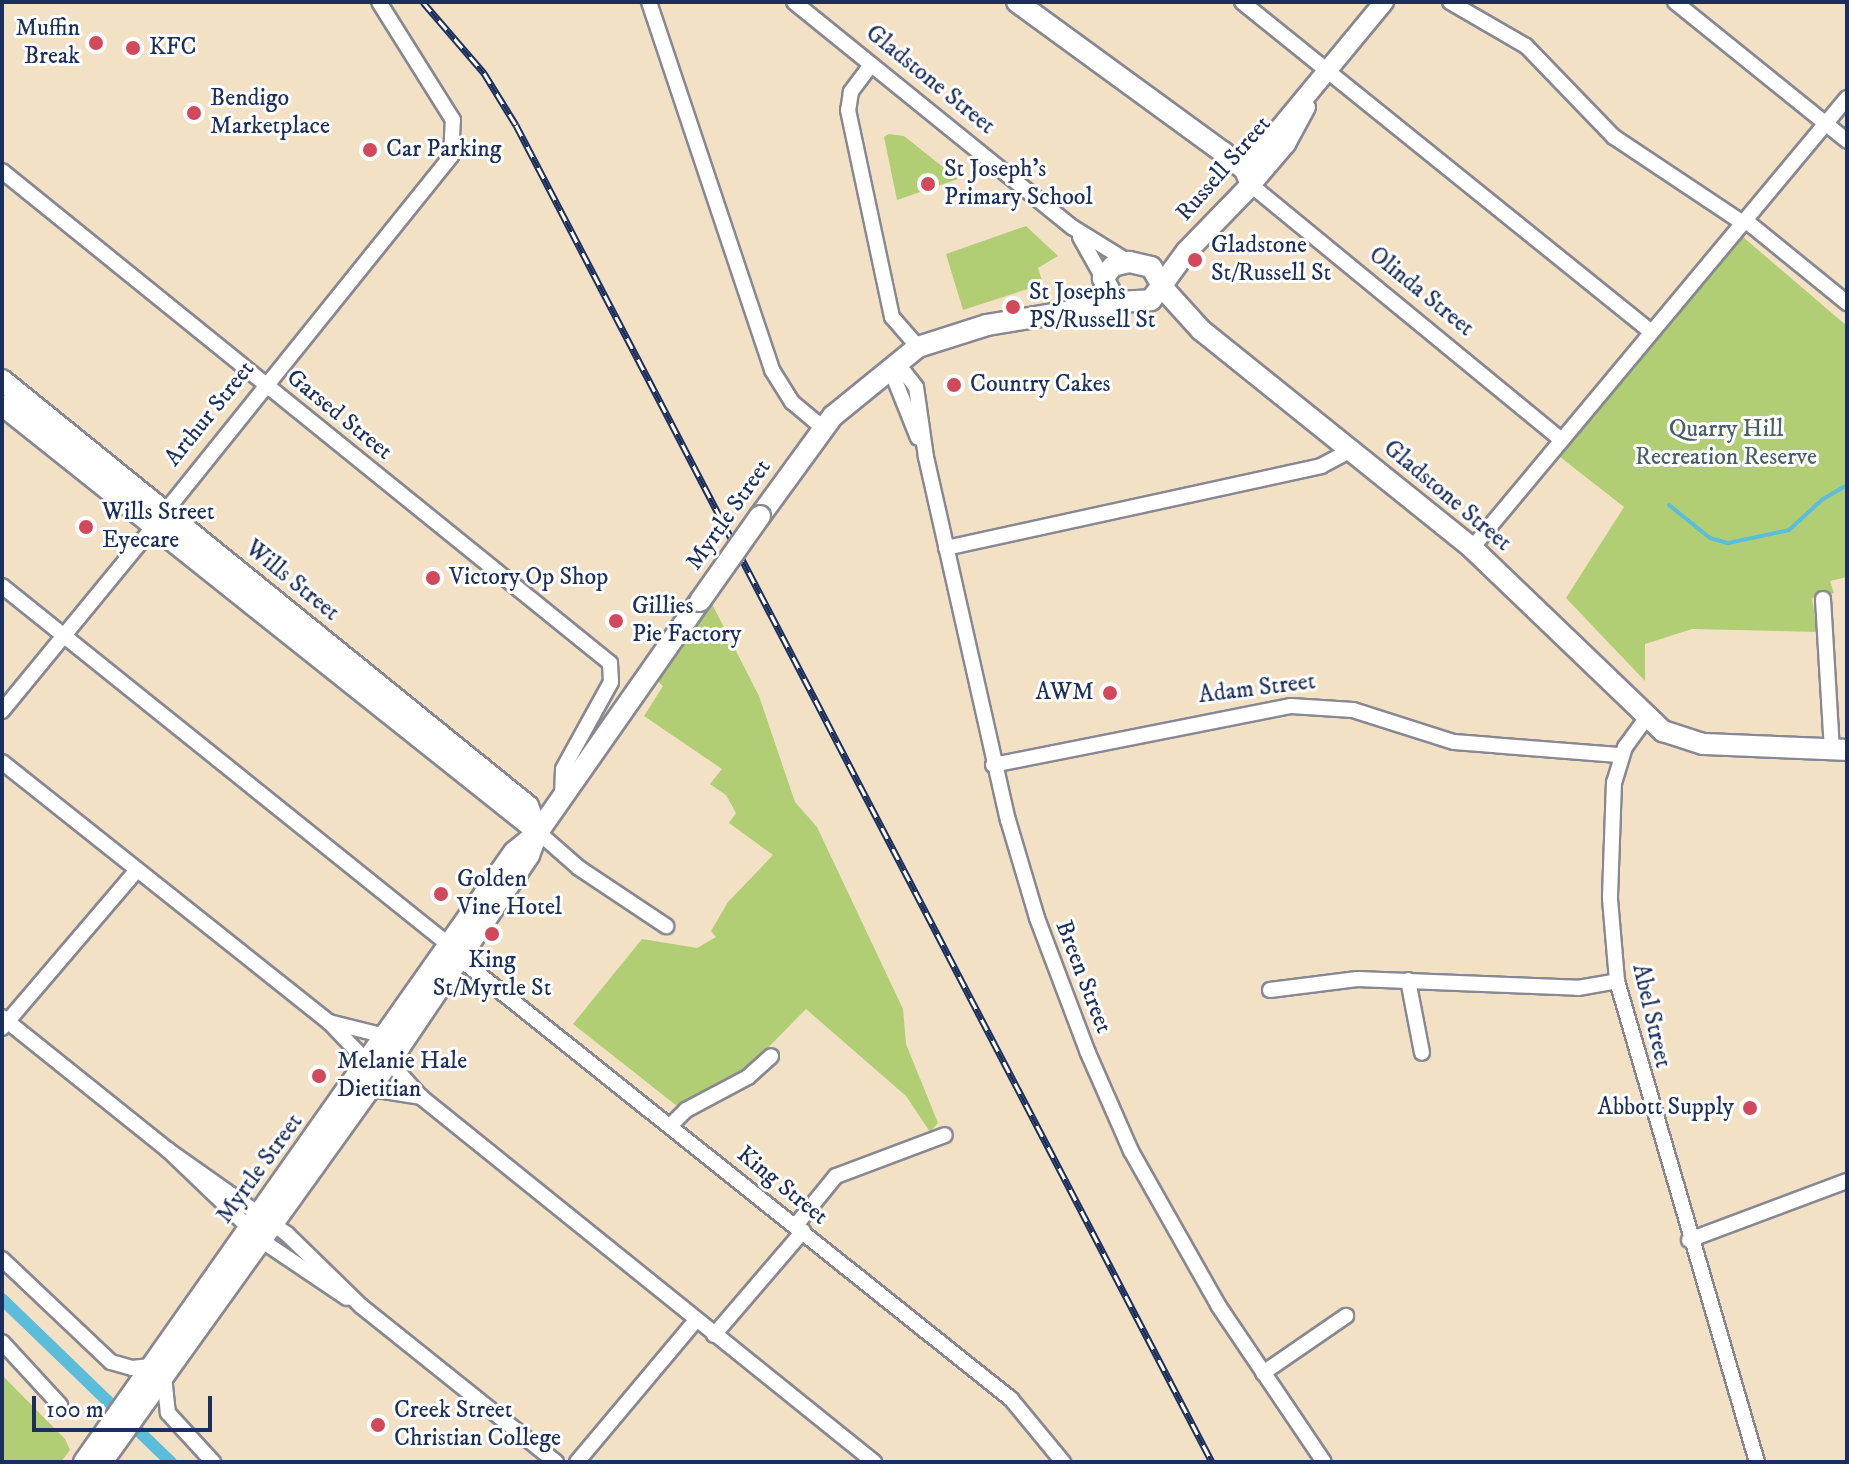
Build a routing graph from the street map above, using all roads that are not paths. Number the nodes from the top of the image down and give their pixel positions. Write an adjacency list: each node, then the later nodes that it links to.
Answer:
1 (379, 2): 31 (street, Arthur Street)
2 (649, 2): 33 (street)
3 (1017, 2): 12 (main road, Olinda Street)
4 (1033, 2): 12 (main road, Olinda Street)
5 (1242, 2): 11 (street)
6 (1384, 2): 11 (street, Russell Street)
7 (1450, 2): 18 (street)
8 (1675, 2): 14 (street)
9 (804, 5): 10 (street, Gladstone Street)
10 (871, 65): 19 (street, Gladstone Street); 28 (street)
11 (1323, 78): 17 (street, Russell Street); 27 (street)
12 (1127, 83): 17 (main road, Olinda Street)
13 (1847, 98): 14 (street)
14 (1827, 125): 15 (street); 18 (street)
15 (1847, 141)
16 (2, 171): 31 (street, Garsed Street)
17 (1244, 178): 20 (main road, Russell Street); 22 (main road, Russell Street); 34 (street, Olinda Street)
18 (1744, 221): 23 (street); 27 (street)
19 (1072, 227): 20 (street, Gladstone Street); 21 (street, Gladstone Street)
20 (1138, 263): 21 (main road, Russell Street); 22 (main road, Gladstone Street)
21 (1103, 279): 24 (main road); 25 (main road, Myrtle Street)
22 (1162, 286): 24 (main road, Russell Street); 26 (main road, Gladstone Street)
23 (1847, 303)
24 (1131, 304): 25 (main road, Myrtle Street); 26 (main road, Gladstone Street)
25 (1010, 323): 28 (main road, Myrtle Street); 29 (main road, Myrtle Street)
26 (1201, 330): 35 (main road, Gladstone Street)
27 (1649, 330): 34 (street)
28 (918, 347): 29 (main road, Myrtle Street)
29 (894, 366): 33 (main road, Myrtle Street); 37 (street, Breen Street)
30 (2, 380): 36 (main road, Wills Street)
31 (267, 385): 36 (street, Arthur Street); 48 (street, Garsed Street)
32 (2, 405): 36 (main road, Wills Street)
33 (823, 428): 48 (main road, Myrtle Street, bridge)
34 (1560, 439): 38 (street)
35 (1351, 450): 37 (street); 38 (main road, Gladstone Street)
36 (159, 520): 41 (street, Arthur Street); 49 (main road, Wills Street)
37 (946, 548): 47 (street, Breen Street)
38 (1472, 548): 43 (main road, Gladstone Street)
39 (2, 586): 41 (street, King Street)
40 (1823, 599): 44 (street)
41 (64, 636): 42 (street, Arthur Street); 52 (street, King Street)
42 (2, 711)
43 (1647, 717): 44 (main road); 45 (street, Abel Street)
44 (1840, 749)
45 (1621, 755): 47 (street, Adam Street); 54 (street, Abel Street)
46 (2, 762): 50 (street)
47 (993, 765): 74 (street, Breen Street)
48 (562, 798): 49 (main road, Myrtle Street)
49 (538, 832): 51 (street, Wills Street); 52 (main road, Myrtle Street)
50 (136, 871): 56 (street); 57 (street)
51 (666, 926)
52 (454, 952): 60 (main road, Myrtle Street); 62 (street, King Street)
53 (1408, 980): 54 (street); 55 (street); 58 (street)
54 (1617, 981): 67 (street, Abel Street)
55 (1270, 990)
56 (329, 1022): 60 (street); 60 (street)
57 (4, 1023): 65 (street)
58 (1422, 1053)
59 (771, 1056): 62 (street)
60 (378, 1062): 61 (street); 61 (street); 65 (main road, Myrtle Street)
61 (421, 1097): 70 (street)
62 (672, 1124): 66 (street, King Street)
63 (945, 1135): 66 (street)
64 (1847, 1181): 67 (street)
65 (262, 1227): 73 (main road, Myrtle Street); 80 (street)
66 (799, 1228): 71 (street); 83 (street, King Street)
67 (1689, 1240): 85 (street, Abel Street)
68 (2, 1259): 73 (street)
69 (1346, 1316): 74 (street)
70 (696, 1320): 71 (street); 81 (street)
71 (714, 1335): 82 (street)
72 (2, 1342): 75 (street)
73 (157, 1371): 76 (main road, Myrtle Street); 79 (street)
74 (1263, 1373): 84 (street, Breen Street)
75 (60, 1405)
76 (111, 1436): 77 (main road, Myrtle Street); 78 (main road, Myrtle Street)
77 (84, 1462)
78 (102, 1462)
79 (213, 1462)
80 (556, 1462)
81 (577, 1462)
82 (874, 1462)
83 (1063, 1462)
84 (1324, 1462)
85 (1757, 1462)

